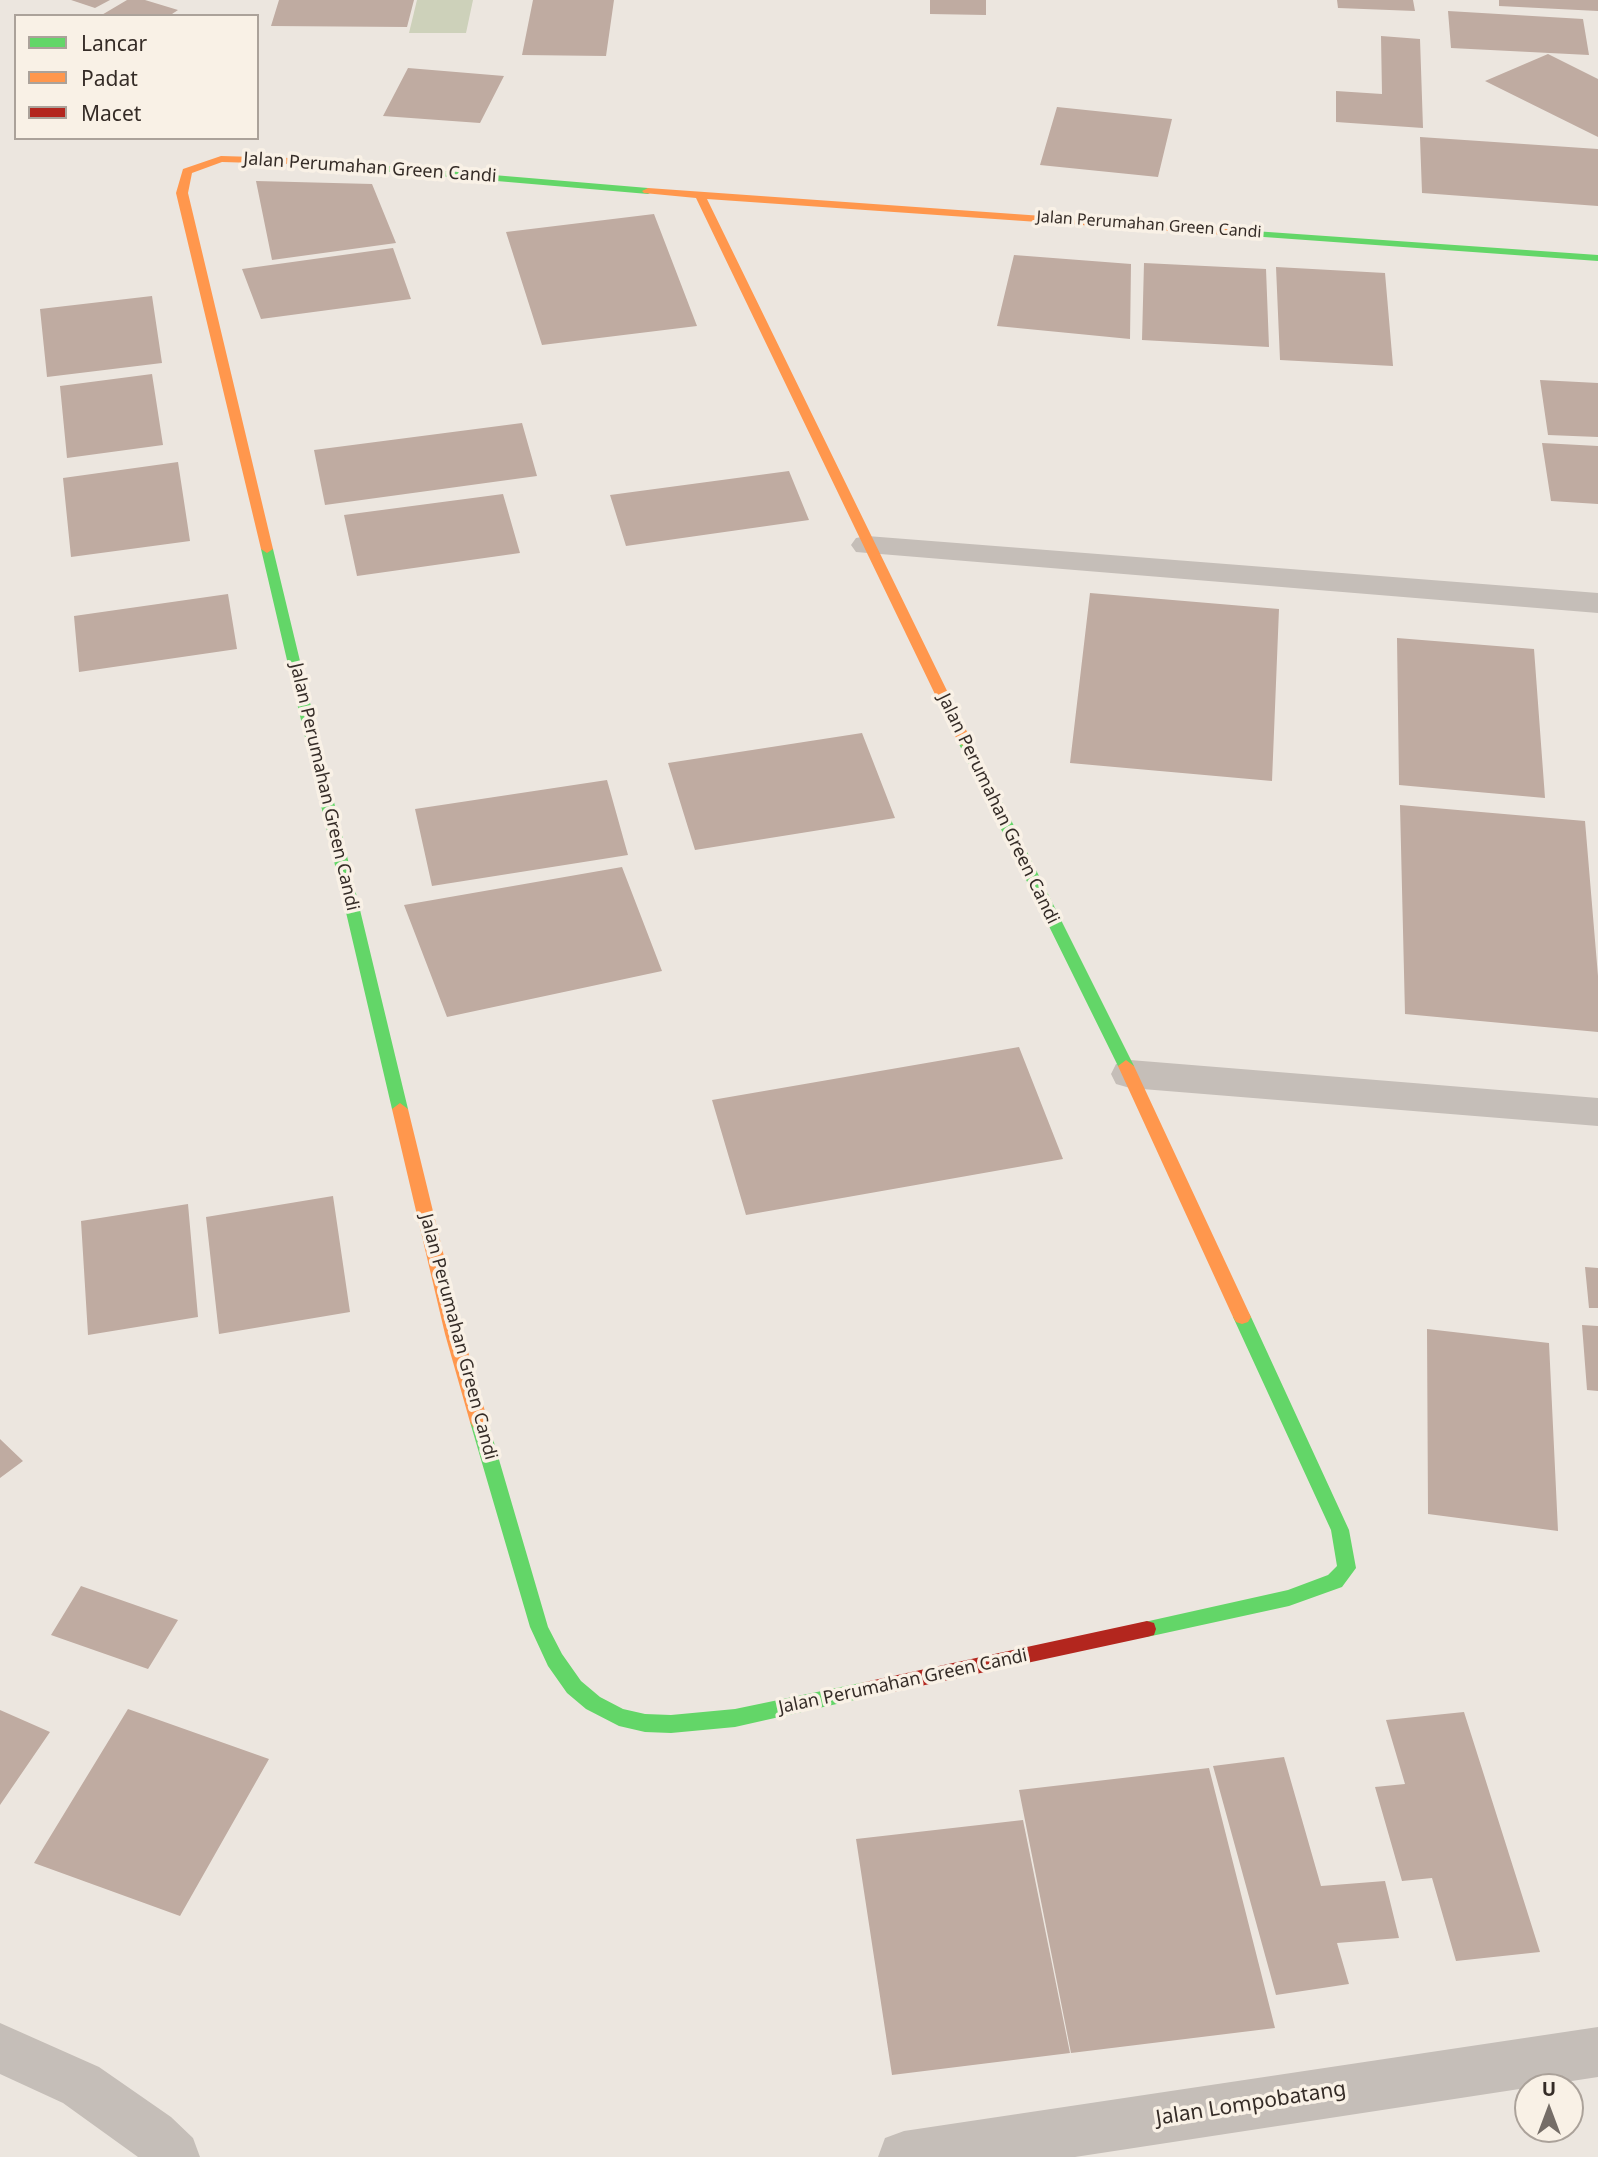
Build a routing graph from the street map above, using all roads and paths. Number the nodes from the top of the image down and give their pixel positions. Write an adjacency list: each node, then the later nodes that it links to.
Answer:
1 (700, 195): 2 (street, Jalan Perumahan Green Candi); 3 (street, Jalan Perumahan Green Candi); 5 (street, Jalan Perumahan Green Candi)
2 (1598, 258)
3 (867, 545): 4 (street); 5 (street, Jalan Perumahan Green Candi)
4 (1598, 603)
5 (1129, 1074): 6 (street)
6 (1598, 1112)
7 (0, 2049): 9 (street)
8 (1598, 2052): 10 (street, Jalan Lompobatang)
9 (174, 2157)
10 (904, 2157)

